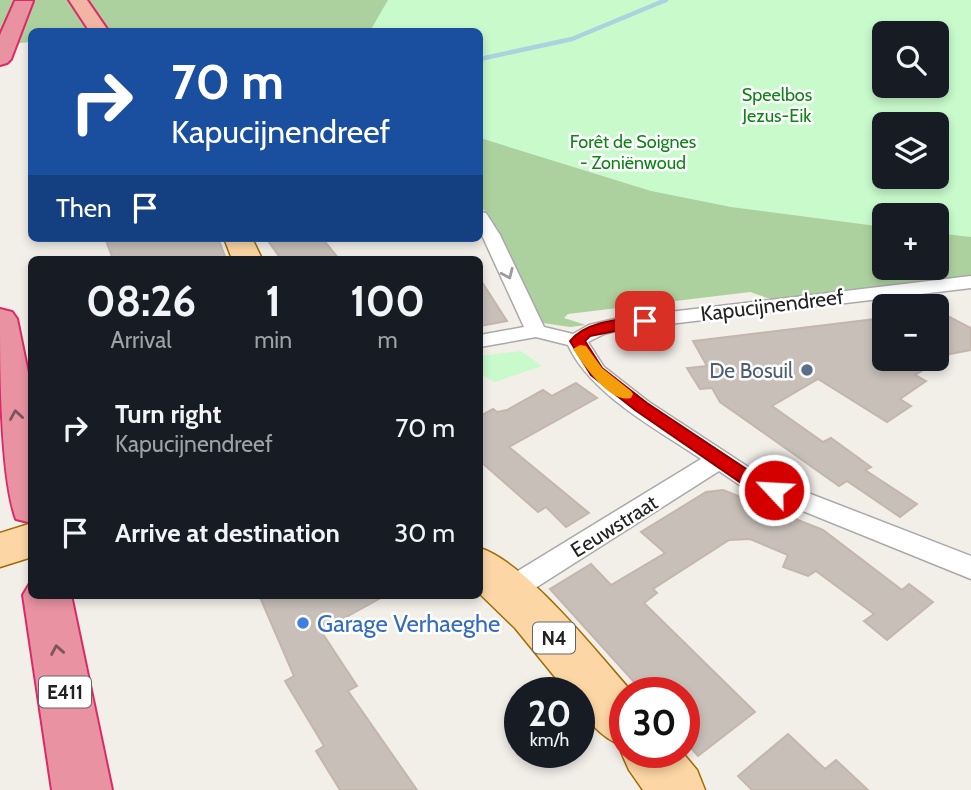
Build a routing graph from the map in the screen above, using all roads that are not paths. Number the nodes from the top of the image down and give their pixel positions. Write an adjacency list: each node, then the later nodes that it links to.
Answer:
1 (78, 0): 3 (highway)
2 (24, 1): 4 (highway)
3 (97, 28)
4 (0, 59)
5 (483, 222): 8 (street, one-way to 8)
6 (971, 282): 10 (street, Kapucijnendreef)
7 (0, 319): 12 (highway, one-way to 7)
8 (536, 331): 9 (street); 10 (street)
9 (483, 340)
10 (577, 341): 11 (street)
11 (718, 460): 15 (street); 16 (street, Eeuwstraat)
12 (28, 484)
13 (28, 541): 14 (main road)
14 (0, 550)
15 (971, 568)
16 (494, 578): 18 (main road, N4)
17 (48, 599): 20 (highway, E411, one-way to 17)
18 (609, 703)
19 (660, 768): 21 (main road)
20 (82, 790)
21 (677, 790)

